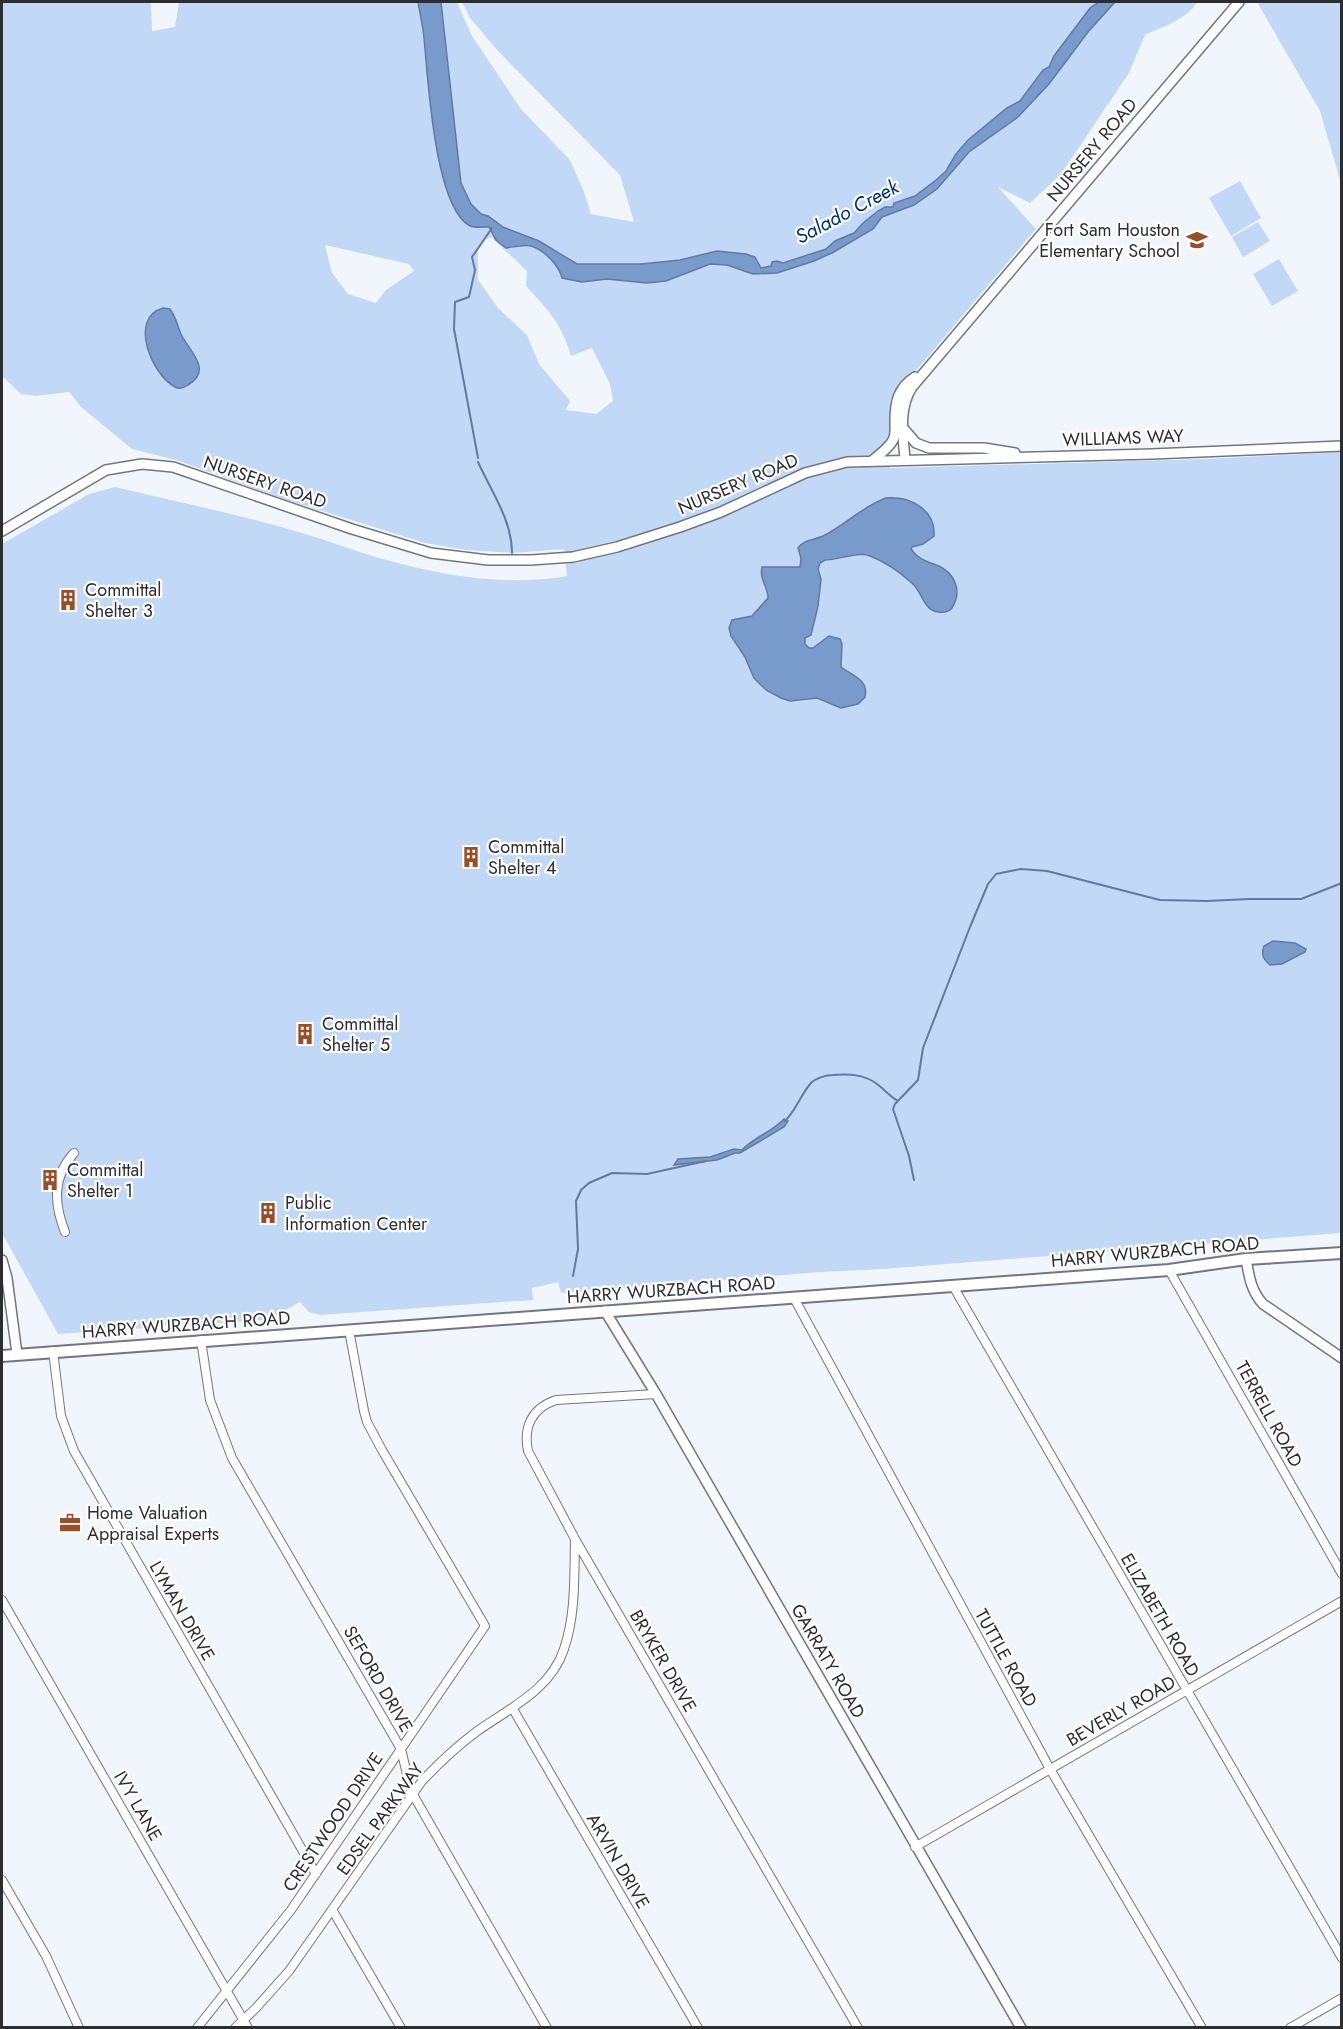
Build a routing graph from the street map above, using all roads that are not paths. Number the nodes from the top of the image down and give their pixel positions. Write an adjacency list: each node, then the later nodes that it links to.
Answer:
1 (1239, 2): 2 (street, NURSERY ROAD)
2 (923, 371): 3 (street, NURSERY ROAD); 7 (street)
3 (903, 428): 5 (street); 6 (street, NURSERY ROAD)
4 (1341, 446): 5 (street, WILLIAMS WAY)
5 (1029, 457): 6 (street, WILLIAMS WAY)
6 (905, 459): 7 (street, NURSERY ROAD)
7 (873, 460): 8 (street, NURSERY ROAD)
8 (2, 531)
9 (74, 1153): 10 (street)
10 (65, 1232)
11 (1341, 1253): 12 (main road, HARRY WURZBACH ROAD)
12 (1246, 1259): 14 (main road, HARRY WURZBACH ROAD); 23 (street)
13 (2, 1260): 21 (street)
14 (1169, 1270): 15 (main road, HARRY WURZBACH ROAD); 26 (street, TERRELL ROAD)
15 (953, 1286): 16 (main road, HARRY WURZBACH ROAD); 29 (street, ELIZABETH ROAD)
16 (794, 1298): 17 (main road, HARRY WURZBACH ROAD); 32 (street, TUTTLE ROAD)
17 (605, 1311): 18 (main road, HARRY WURZBACH ROAD); 24 (street, GARRATY ROAD)
18 (349, 1330): 19 (main road, HARRY WURZBACH ROAD); 31 (street, CRESTWOOD DRIVE)
19 (201, 1340): 20 (main road, HARRY WURZBACH ROAD); 31 (street, SEFORD DRIVE)
20 (52, 1351): 21 (main road, HARRY WURZBACH ROAD); 35 (street, LYMAN DRIVE)
21 (17, 1354): 22 (main road, HARRY WURZBACH ROAD)
22 (2, 1356)
23 (1341, 1358)
24 (656, 1394): 25 (street, BRYKER DRIVE); 34 (street, GARRATY ROAD)
25 (575, 1539): 30 (street, EDSEL PARKWAY); 49 (street, BRYKER DRIVE)
26 (1341, 1574)
27 (2, 1600): 39 (street, IVY LANE)
28 (1341, 1600): 29 (street, BEVERLY ROAD)
29 (1185, 1690): 32 (street, BEVERLY ROAD); 38 (street, ELIZABETH ROAD)
30 (513, 1709): 33 (street, EDSEL PARKWAY); 48 (street, ARVIN DRIVE)
31 (401, 1749): 33 (street, SEFORD DRIVE); 35 (street, CRESTWOOD DRIVE)
32 (1050, 1769): 34 (street, BEVERLY ROAD); 51 (street, TUTTLE ROAD)
33 (413, 1795): 37 (street, EDSEL PARKWAY); 47 (street, SEFORD DRIVE)
34 (915, 1847): 50 (street, GARRATY ROAD)
35 (316, 1874): 39 (street, CRESTWOOD DRIVE)
36 (2, 1880): 42 (street)
37 (333, 1911): 41 (street, EDSEL PARKWAY); 46 (street)
38 (1341, 1958)
39 (228, 1990): 41 (street, IVY LANE); 43 (street, CRESTWOOD DRIVE)
40 (1341, 1998): 52 (street)
41 (243, 2018): 44 (street, EDSEL PARKWAY); 45 (street, IVY LANE)
42 (79, 2028)
43 (198, 2028)
44 (235, 2028)
45 (248, 2028)
46 (401, 2028)
47 (547, 2028)
48 (698, 2028)
49 (858, 2028)
50 (1021, 2028)
51 (1202, 2028)
52 (1290, 2028)

